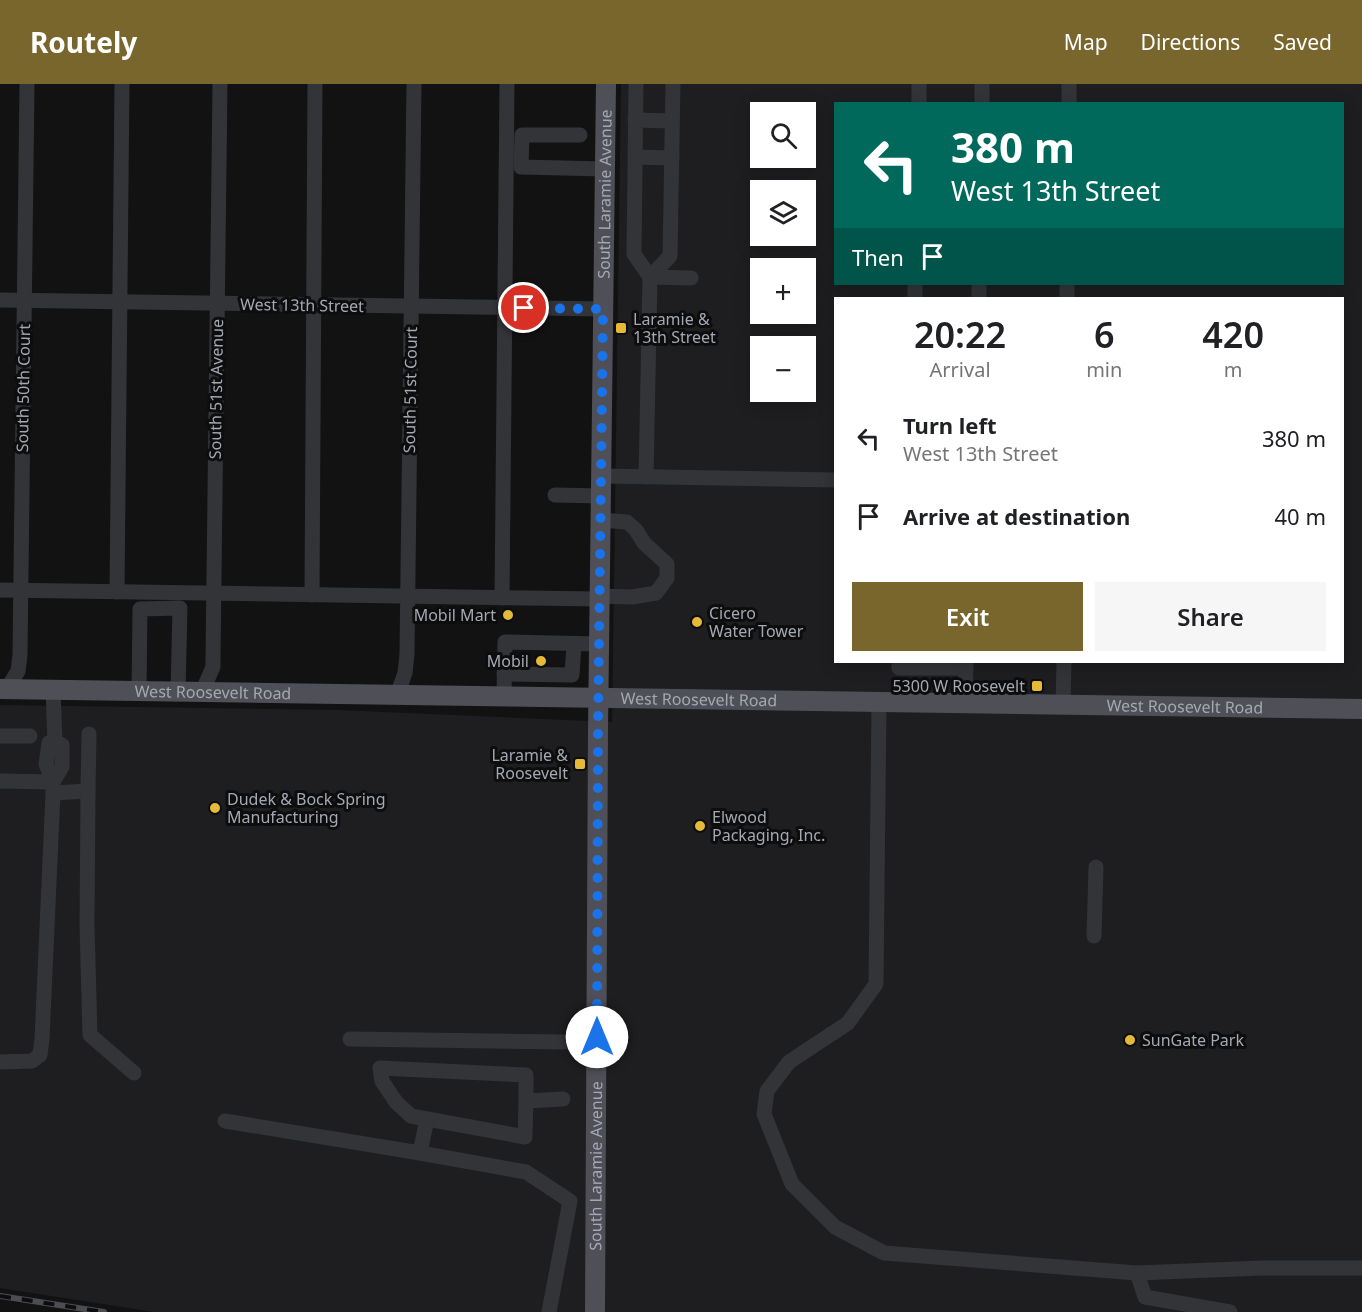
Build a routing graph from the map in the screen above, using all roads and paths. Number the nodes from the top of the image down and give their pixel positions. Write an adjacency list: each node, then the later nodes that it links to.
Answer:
1 (27, 84): 25 (street, South 50th Court)
2 (122, 84): 26 (street)
3 (220, 84): 27 (street, South 51st Avenue)
4 (315, 84): 28 (street)
5 (414, 84): 29 (street, South 51st Court)
6 (507, 84): 30 (street)
7 (606, 84): 21 (main road, South Laramie Avenue)
8 (636, 84): 16 (street)
9 (673, 84): 17 (street)
10 (919, 84): 13 (street)
11 (982, 84): 14 (street)
12 (1069, 84): 15 (street)
13 (919, 102)
14 (981, 102)
15 (1069, 102)
16 (635, 120): 17 (street); 19 (street)
17 (672, 121): 20 (street)
18 (580, 135): 21 (street)
19 (635, 157): 20 (street); 22 (street)
20 (672, 158): 22 (street)
21 (605, 169): 31 (main road, South Laramie Avenue)
22 (650, 277): 23 (street); 33 (street)
23 (691, 278)
24 (0, 300): 25 (street, West 13th Street)
25 (24, 300): 26 (street, West 13th Street); 39 (street, South 50th Court)
26 (120, 302): 27 (street, West 13th Street); 40 (street)
27 (218, 303): 28 (street, West 13th Street); 41 (street, South 51st Avenue)
28 (314, 305): 29 (street, West 13th Street); 42 (street)
29 (411, 306): 30 (street, West 13th Street); 43 (street, South 51st Court)
30 (504, 308): 31 (street, West 13th Street); 45 (street)
31 (603, 309): 32 (main road, South Laramie Avenue)
32 (601, 476): 33 (street); 36 (main road, South Laramie Avenue)
33 (646, 477): 34 (street)
34 (834, 480)
35 (555, 495): 36 (street)
36 (601, 496): 37 (main road, South Laramie Avenue)
37 (600, 520): 44 (main road, South Laramie Avenue); 44 (street)
38 (0, 590): 39 (street)
39 (21, 591): 40 (street); 52 (street, South 50th Court)
40 (117, 592): 41 (street)
41 (214, 594): 42 (street); 56 (street, South 51st Avenue)
42 (312, 595): 43 (street)
43 (407, 597): 45 (street); 57 (street, South 51st Court)
44 (599, 597): 45 (street); 47 (main road, South Laramie Avenue)
45 (502, 598)
46 (574, 644): 47 (street); 51 (street); 51 (street)
47 (599, 644): 59 (main road, South Laramie Avenue)
48 (899, 663): 50 (street)
49 (1064, 663): 62 (street)
50 (966, 665): 61 (street)
51 (504, 674): 58 (street)
52 (4, 689): 53 (main road, West Roosevelt Road)
53 (53, 690): 54 (main road, West Roosevelt Road); 68 (street)
54 (139, 691): 55 (main road, West Roosevelt Road); 55 (street)
55 (178, 692): 56 (main road, West Roosevelt Road)
56 (202, 692): 57 (main road, West Roosevelt Road)
57 (397, 695): 58 (main road, West Roosevelt Road)
58 (504, 697): 59 (main road, West Roosevelt Road)
59 (598, 699): 60 (main road, West Roosevelt Road); 84 (main road, South Laramie Avenue)
60 (879, 703): 61 (main road, West Roosevelt Road); 82 (street)
61 (965, 704): 62 (main road, West Roosevelt Road)
62 (1064, 705): 63 (main road, West Roosevelt Road)
63 (1362, 709)
64 (89, 734): 69 (street)
65 (0, 736): 66 (street)
66 (30, 736)
67 (0, 781): 68 (street)
68 (53, 787): 69 (street); 74 (street)
69 (88, 791): 75 (street)
70 (1096, 867): 71 (street)
71 (1094, 936)
72 (350, 1039): 73 (street)
73 (564, 1042)
74 (0, 1062)
75 (134, 1073)
76 (563, 1099): 77 (street)
77 (526, 1101): 78 (street); 78 (street)
78 (427, 1119): 80 (street)
79 (225, 1121): 80 (street)
80 (420, 1153): 83 (street)
81 (1362, 1268): 82 (street)
82 (1137, 1273): 85 (street)
83 (549, 1312)
84 (595, 1312)
85 (1230, 1312)

